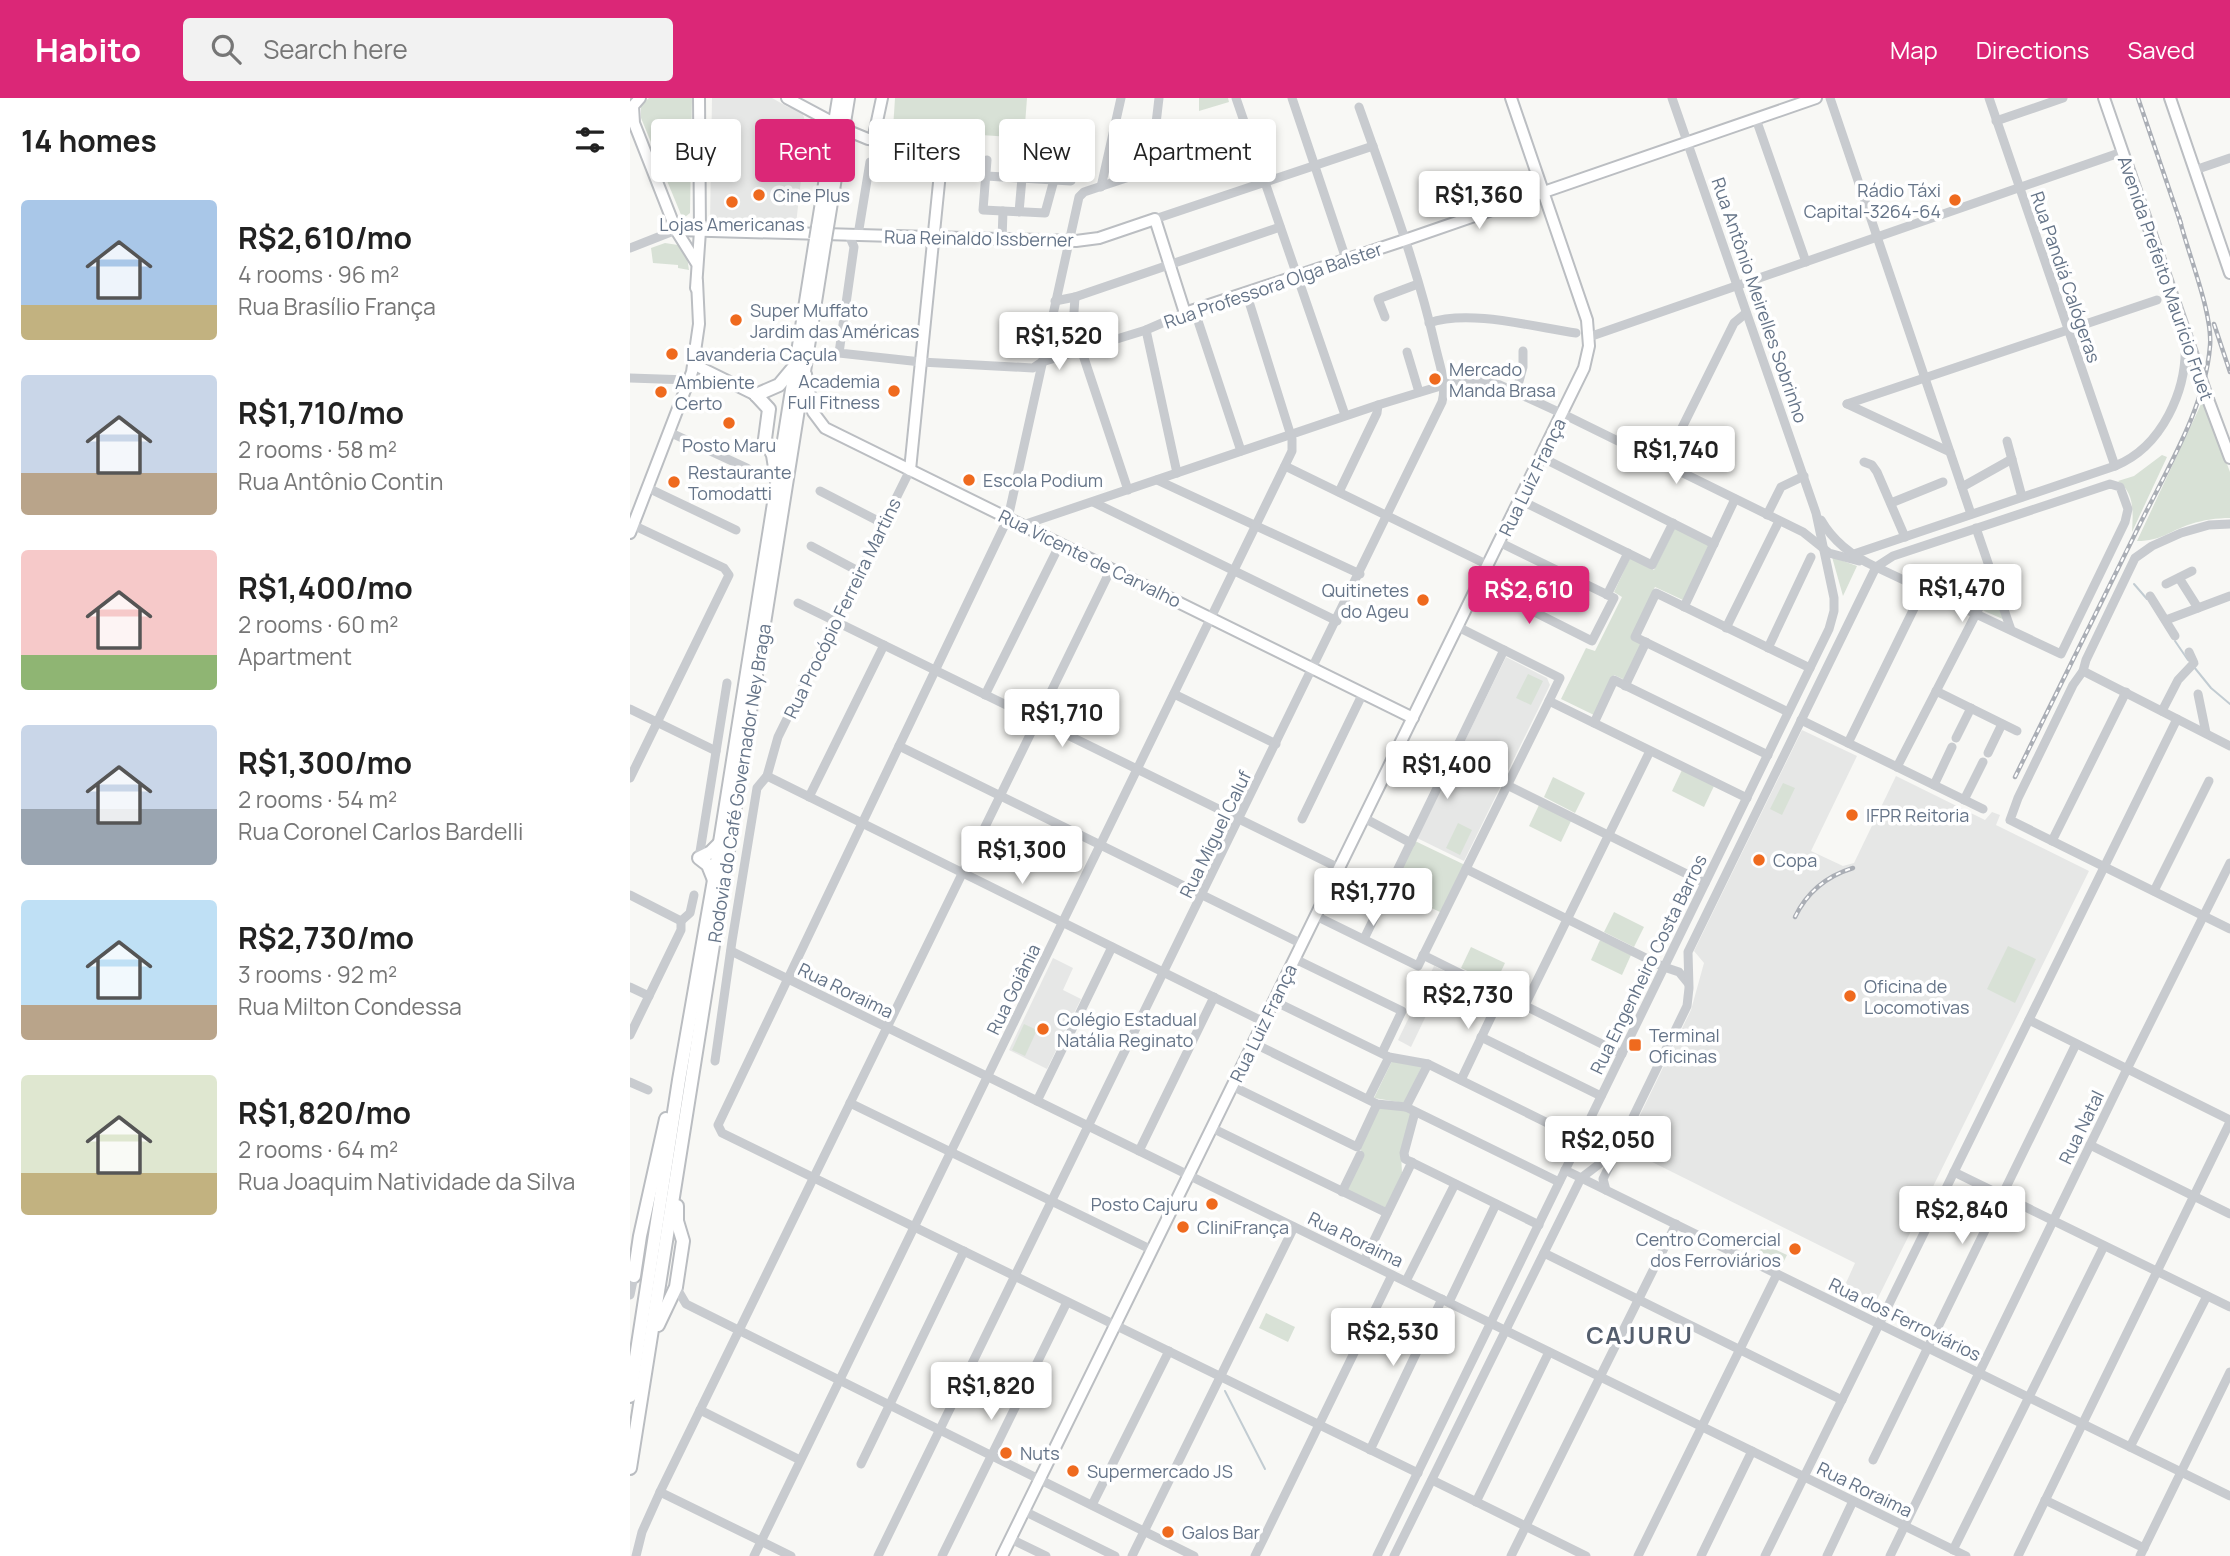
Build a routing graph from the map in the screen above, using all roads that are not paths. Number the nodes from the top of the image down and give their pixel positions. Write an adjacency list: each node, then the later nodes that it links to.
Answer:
1 (640, 98): 24 (main road)
2 (699, 98): 44 (main road)
3 (787, 98): 19 (main road)
4 (882, 98): 20 (main road)
5 (1121, 98): 41 (street)
6 (1159, 98): 21 (street)
7 (1236, 98): 22 (street)
8 (1292, 98): 32 (street)
9 (1511, 98): 43 (main road, Rua Luiz França)
10 (1672, 98): 26 (street, Rua Antônio Meirelles Sobrinho)
11 (1816, 98): 23 (main road, Rua Professora Olga Balster)
12 (1829, 98): 53 (street)
13 (1989, 98): 25 (street, Rua Pandiá Calógeras)
14 (2063, 98): 25 (street)
15 (2104, 98): 28 (main road, Avenida Prefeito Maurício Fruet)
16 (2170, 98): 33 (main road)
17 (845, 101): 51 (highway, Rodovia do Café Governador Ney Braga)
18 (1359, 107): 27 (street, Rua Miguel Caluf)
19 (826, 119)
20 (878, 119)
21 (1157, 119)
22 (1243, 119)
23 (1755, 119): 26 (main road, Rua Professora Olga Balster); 60 (street)
24 (632, 121): 49 (main road)
25 (1996, 121): 42 (street, Rua Pandiá Calógeras)
26 (1687, 142): 43 (main road, Rua Professora Olga Balster); 66 (street, Rua Antônio Meirelles Sobrinho)
27 (1373, 146): 32 (street, Rua Reinaldo Issberner); 56 (street, Rua Miguel Caluf)
28 (2122, 152): 42 (street); 81 (main road, Avenida Prefeito Maurício Fruet)
29 (2230, 158): 33 (street)
30 (987, 160): 34 (street)
31 (869, 166): 52 (street)
32 (1315, 166): 40 (street, Rua Reinaldo Issberner); 59 (street)
33 (2195, 170): 63 (main road)
34 (986, 176): 35 (street); 45 (street)
35 (999, 177)
36 (940, 182): 54 (main road, Rua Procópio Ferreira Martins)
37 (1022, 182): 46 (street)
38 (1053, 182): 46 (street)
39 (1116, 182): 41 (street)
40 (1265, 183): 47 (street, Rua Reinaldo Issberner); 48 (street)
41 (1101, 187): 57 (street)
42 (2019, 188): 53 (street); 79 (street, Rua Pandiá Calógeras)
43 (1543, 191): 56 (main road, Rua Professora Olga Balster); 82 (main road, Rua Luiz França)
44 (698, 209): 49 (main road); 50 (main road)
45 (1003, 211): 46 (street); 55 (street)
46 (1019, 212)
47 (1155, 219): 57 (main road, Rua Reinaldo Issberner); 62 (main road)
48 (1280, 227): 62 (street); 64 (street)
49 (676, 230): 50 (main road, Rua Reinaldo Issberner); 58 (street); 61 (main road)
50 (699, 231): 51 (main road, Rua Reinaldo Issberner); 61 (main road)
51 (822, 233): 52 (main road, Rua Reinaldo Issberner); 89 (highway, Rodovia do Café Governador Ney Braga)
52 (853, 235): 54 (main road, Rua Reinaldo Issberner); 87 (street, Rua Professora Olga Balster)
53 (1877, 237): 60 (street); 91 (street)
54 (934, 238): 55 (main road, Rua Reinaldo Issberner); 87 (main road, Rua Procópio Ferreira Martins)
55 (1002, 240): 57 (main road, Rua Reinaldo Issberner)
56 (1405, 240): 59 (main road, Rua Professora Olga Balster); 65 (street, Rua Miguel Caluf)
57 (1068, 241): 70 (street)
58 (630, 248)
59 (1346, 259): 64 (main road, Rua Professora Olga Balster)
60 (1806, 262): 66 (street)
61 (697, 265): 86 (main road)
62 (1171, 265): 68 (street); 71 (main road)
63 (2230, 273)
64 (1297, 275): 67 (main road, Rua Professora Olga Balster); 99 (street)
65 (1418, 284): 73 (street); 75 (street, Rua Miguel Caluf)
66 (1737, 286): 72 (street, Rua Antônio Meirelles Sobrinho); 82 (street)
67 (1246, 292): 71 (main road, Rua Professora Olga Balster); 101 (street)
68 (1075, 298): 70 (street); 83 (street)
69 (2157, 300): 79 (street)
70 (1055, 301): 88 (street)
71 (1185, 313): 78 (street, Rua Professora Olga Balster)
72 (1746, 313): 76 (street, Rua Antônio Meirelles Sobrinho); 77 (street)
73 (1385, 317)
74 (1197, 318): 103 (street)
75 (1430, 323): 80 (street); 93 (street, Rua Miguel Caluf)
76 (1750, 323): 77 (street); 115 (street, Rua Antônio Meirelles Sobrinho)
77 (1732, 327): 109 (street)
78 (1146, 330): 83 (street, Rua Professora Olga Balster); 114 (street)
79 (2068, 330): 91 (street); 111 (street, Rua Pandiá Calógeras)
80 (1576, 333)
81 (2185, 335): 106 (main road, Avenida Prefeito Maurício Fruet); 111 (street)
82 (1589, 337): 98 (main road, Rua Luiz França)
83 (1078, 350): 88 (street, Rua Professora Olga Balster); 121 (street)
84 (1523, 351): 95 (street)
85 (1407, 352): 94 (street)
86 (694, 359): 92 (main road); 96 (main road)
87 (921, 362): 88 (street, Rua Professora Olga Balster); 113 (main road, Rua Procópio Ferreira Martins)
88 (1042, 362): 133 (street)
89 (801, 366): 96 (highway); 113 (main road, Rua Vicente de Carvalho); 118 (highway, Rodovia do Café Governador Ney Braga); 302 (highway, Rodovia do Café Governador Ney Braga)
90 (630, 378): 92 (street)
91 (1925, 378): 104 (street); 104 (street)
92 (690, 380): 100 (main road)
93 (1444, 385): 94 (street); 95 (street); 132 (street, Rua Miguel Caluf)
94 (1419, 392): 97 (street)
95 (1516, 392): 98 (street)
96 (756, 395): 118 (highway)
97 (1378, 405): 99 (street); 123 (street)
98 (1563, 414): 105 (main road, Rua Luiz França); 109 (street)
99 (1345, 415): 101 (street)
100 (669, 432): 112 (street); 120 (main road)
101 (1290, 434): 103 (street); 110 (street, Rua Goiânia)
102 (2007, 441): 107 (street)
103 (1241, 451): 114 (street)
104 (1950, 452): 119 (street)
105 (1541, 457): 126 (main road, Rua Luiz França); 135 (street)
106 (2230, 458)
107 (2012, 459): 119 (street); 124 (street)
108 (1864, 462): 128 (street)
109 (1664, 464): 125 (street)
110 (1285, 466): 123 (street); 139 (street, Rua Goiânia)
111 (2115, 466): 124 (street)
112 (747, 468)
113 (910, 470): 133 (main road, Rua Vicente de Carvalho); 136 (street, Rua Procópio Ferreira Martins)
114 (1177, 473): 116 (street)
115 (1804, 476): 129 (street, Rua Antônio Meirelles Sobrinho); 131 (street)
116 (1157, 480): 121 (street); 139 (street)
117 (1943, 482): 128 (street)
118 (777, 486): 237 (highway, Rodovia do Café Governador Ney Braga)
119 (1962, 487): 130 (street)
120 (648, 488): 141 (main road); 142 (street)
121 (1128, 490): 127 (street)
122 (820, 491): 136 (street)
123 (1339, 492): 132 (street)
124 (2022, 497): 130 (street)
125 (1735, 499): 131 (street); 148 (street)
126 (1520, 500): 145 (main road, Rua Luiz França); 150 (street)
127 (1093, 502): 138 (street); 156 (street)
128 (1891, 503): 144 (street)
129 (1816, 514): 143 (street); 146 (street, Rua Antônio Meirelles Sobrinho)
130 (1971, 514): 144 (street)
131 (1767, 515): 134 (street)
132 (1388, 516): 153 (street); 159 (street, Rua Miguel Caluf)
133 (1008, 518): 138 (main road, Rua Vicente de Carvalho); 188 (street)
134 (1779, 521): 143 (street); 178 (street)
135 (1672, 523): 148 (street); 150 (street)
136 (884, 524): 158 (street, Rua Procópio Ferreira Martins)
137 (2230, 524): 189 (street)
138 (1023, 525): 147 (main road, Rua Vicente de Carvalho)
139 (1256, 525): 156 (street, Rua Goiânia); 159 (street)
140 (1976, 528): 154 (street); 161 (street); 179 (street)
141 (632, 529): 207 (street)
142 (736, 530)
143 (1803, 532): 146 (street)
144 (1905, 537): 151 (street)
145 (1499, 542): 153 (main road, Rua Luiz França); 167 (street)
146 (1828, 543): 151 (street); 154 (street); 171 (street, Rua Antônio Meirelles Sobrinho)
147 (1060, 544): 155 (main road, Rua Vicente de Carvalho); 197 (street)
148 (1714, 544): 169 (street)
149 (811, 546): 158 (street)
150 (1628, 553): 167 (street)
151 (1854, 554): 154 (street)
152 (1811, 557): 183 (street)
153 (1488, 565): 162 (main road, Rua Luiz França)
154 (1871, 565): 164 (street); 206 (street, Rua Engenheiro Costa Barros)
155 (1111, 569): 173 (main road, Rua Vicente de Carvalho); 205 (street)
156 (1234, 571): 173 (street, Rua Goiânia); 176 (street)
157 (2192, 571): 160 (street)
158 (860, 572): 175 (street, Rua Procópio Ferreira Martins)
159 (1360, 574): 176 (street, Rua Miguel Caluf)
160 (2179, 578): 163 (street); 170 (street)
161 (1994, 579): 172 (street); 179 (street)
162 (1479, 584): 167 (street); 177 (main road, Rua Luiz França)
163 (2166, 584)
164 (1923, 590): 172 (street); 212 (street)
165 (2150, 596): 174 (street)
166 (2230, 596): 170 (street)
167 (1611, 597)
168 (798, 603): 175 (street)
169 (1684, 607): 178 (street); 181 (street)
170 (2198, 608): 174 (street)
171 (1834, 611): 187 (street, Rua Engenheiro Costa Barros)
172 (1976, 614): 179 (street); 192 (street)
173 (1211, 618): 186 (main road, Rua Vicente de Carvalho); 195 (street, Rua Goiânia)
174 (2166, 620): 180 (street)
175 (835, 621): 182 (street); 221 (street, Rua Procópio Ferreira Martins)
176 (1337, 621): 186 (street, Rua Miguel Caluf)
177 (1458, 627): 184 (street); 203 (main road, Rua Luiz França)
178 (1726, 628): 183 (street)
179 (2011, 631)
180 (2175, 636)
181 (1646, 642): 191 (street); 202 (street)
182 (884, 645): 188 (street); 227 (street)
183 (1768, 648): 187 (street)
184 (1504, 650): 198 (street); 238 (street)
185 (2189, 652): 201 (street)
186 (1313, 668): 194 (main road, Rua Vicente de Carvalho); 213 (street, Rua Miguel Caluf)
187 (1810, 668): 202 (street, Rua Engenheiro Costa Barros)
188 (935, 670): 197 (street); 214 (street)
189 (2083, 671): 193 (street); 236 (street)
190 (727, 683): 216 (street)
191 (1625, 685): 208 (street); 218 (street)
192 (1936, 691): 199 (street); 219 (street)
193 (2126, 692): 201 (street); 236 (street)
194 (1363, 693): 203 (main road, Rua Vicente de Carvalho); 233 (street)
195 (1174, 694): 213 (street); 220 (street, Rua Goiânia)
196 (2198, 694): 211 (street)
197 (985, 695): 205 (street)
198 (1549, 701): 208 (street); 224 (street)
199 (1971, 708): 209 (street); 225 (street)
200 (630, 709): 207 (street)
201 (2162, 711): 204 (street)
202 (1788, 712): 218 (street, Rua Engenheiro Costa Barros)
203 (1413, 718): 231 (main road, Rua Luiz França)
204 (2177, 719): 211 (street); 242 (street)
205 (1037, 720): 220 (street); 226 (street)
206 (1801, 720): 212 (street); 268 (street, Rua Engenheiro Costa Barros)
207 (657, 722): 216 (street); 222 (street)
208 (1594, 723): 217 (street)
209 (2002, 724): 210 (street); 229 (street)
210 (2017, 731)
211 (2206, 733): 215 (street)
212 (1848, 743): 219 (street)
213 (1276, 744): 232 (street, Rua Miguel Caluf)
214 (899, 746): 226 (street); 234 (street)
215 (2230, 746)
216 (716, 751): 240 (street)
217 (1650, 751): 228 (street); 235 (street)
218 (1768, 755): 228 (street, Rua Engenheiro Costa Barros)
219 (1897, 767): 225 (street)
220 (1137, 769): 232 (street); 239 (street, Rua Goiânia)
221 (767, 776): 227 (street); 261 (street, Rua Procópio Ferreira Martins)
222 (630, 778)
223 (2208, 781): 248 (street)
224 (1507, 785): 235 (street); 244 (street)
225 (1934, 785): 229 (street)
226 (1000, 796): 239 (street); 245 (street)
227 (809, 797): 234 (street)
228 (1747, 798): 247 (street, Rua Engenheiro Costa Barros)
229 (1964, 800): 230 (street)
230 (1983, 809)
231 (1364, 818): 238 (street); 243 (main road, Rua Luiz França)
232 (1239, 819): 243 (street); 251 (street, Rua Miguel Caluf)
233 (1301, 819)
234 (862, 823): 245 (street); 266 (street)
235 (1609, 835): 247 (street); 254 (street)
236 (2052, 841): 242 (street)
237 (720, 843): 240 (highway); 246 (highway, Rodovia do Café Governador Ney Braga)
238 (1410, 843): 258 (street)
239 (1100, 845): 251 (street); 256 (street, Rua Goiânia)
240 (699, 858): 246 (highway)
241 (2230, 863): 253 (street, Rua Natal)
242 (2104, 867): 248 (street); 274 (street)
243 (1339, 868): 252 (main road, Rua Luiz França)
244 (1466, 869): 254 (street); 262 (street)
245 (962, 873): 256 (street); 276 (street)
246 (714, 880): 287 (highway, Rodovia do Café Governador Ney Braga)
247 (1705, 883): 264 (street, Rua Engenheiro Costa Barros)
248 (2154, 891): 253 (street)
249 (630, 895): 255 (street)
250 (694, 895): 255 (street)
251 (1202, 895): 259 (street); 265 (street, Rua Miguel Caluf)
252 (1316, 916): 258 (street); 259 (main road, Rua Luiz França)
253 (2204, 916): 257 (street); 285 (street, Rua Natal)
254 (1567, 919): 264 (street); 273 (street)
255 (681, 921): 270 (street)
256 (1063, 923): 260 (street); 286 (street, Rua Goiânia)
257 (2230, 929)
258 (1364, 939): 262 (street)
259 (1302, 944): 263 (main road, Rua Luiz França)
260 (1112, 947): 265 (street); 293 (street)
261 (731, 951): 266 (street, Rua Roraima); 283 (street, Rua Procópio Ferreira Martins)
262 (1423, 956): 269 (street)
263 (1294, 959): 272 (main road, Rua Luiz França); 282 (street)
264 (1664, 967): 268 (street); 281 (street, Rua Engenheiro Costa Barros)
265 (1164, 973): 271 (street); 298 (street, Rua Miguel Caluf)
266 (788, 978): 276 (street, Rua Roraima); 311 (street)
267 (630, 987): 270 (street)
268 (1689, 988): 303 (street, Rua Engenheiro Costa Barros)
269 (1502, 994): 273 (street); 278 (street)
270 (649, 996): 277 (street)
271 (1213, 998): 275 (street); 304 (street)
272 (1274, 1001): 275 (main road, Rua Luiz França); 282 (street)
273 (1525, 1005): 281 (street)
274 (2029, 1020): 280 (street); 308 (street)
275 (1264, 1022): 279 (main road, Rua Luiz França)
276 (887, 1027): 286 (street, Rua Roraima); 295 (street)
277 (630, 1035)
278 (1481, 1037): 288 (street); 292 (street)
279 (1253, 1043): 290 (main road, Rua Luiz França); 294 (street)
280 (2076, 1044): 285 (street); 316 (street)
281 (1622, 1054): 292 (street, Rua Engenheiro Costa Barros)
282 (1386, 1055): 284 (street); 294 (street)
283 (715, 1062)
284 (1428, 1064): 288 (street); 296 (street)
285 (2127, 1069): 297 (street); 301 (street, Rua Natal)
286 (988, 1077): 293 (street, Rua Roraima); 306 (street, Rua Goiânia)
287 (679, 1080): 334 (highway); 362 (highway, Rodovia do Café Governador Ney Braga)
288 (1461, 1080): 300 (street)
289 (630, 1082): 291 (street)
290 (1232, 1086): 299 (main road, Rua Luiz França); 305 (street)
291 (648, 1090)
292 (1601, 1096): 300 (street, Rua Engenheiro Costa Barros)
293 (1037, 1101): 298 (street, Rua Roraima)
294 (1373, 1101): 296 (street); 305 (street)
295 (850, 1103): 306 (street); 311 (street)
296 (1411, 1109): 307 (street); 312 (street)
297 (2230, 1121): 317 (street)
298 (1089, 1126): 304 (street, Rua Roraima); 318 (street, Rua Miguel Caluf)
299 (1212, 1128): 310 (main road, Rua Luiz França); 315 (street)
300 (1580, 1139): 309 (street, Rua Engenheiro Costa Barros)
301 (2090, 1145): 317 (street); 322 (street, Rua Natal)
302 (680, 1146): 338 (highway); 356 (highway, Rodovia do Café Governador Ney Braga)
303 (1616, 1150): 309 (street, Rua Engenheiro Costa Barros); 314 (street, Rua Engenheiro Costa Barros)
304 (1139, 1151): 310 (street, Rua Roraima)
305 (1359, 1151): 315 (street)
306 (951, 1152): 318 (street); 325 (street, Rua Goiânia)
307 (1412, 1163): 313 (street); 320 (street)
308 (1954, 1172): 316 (street); 348 (street)
309 (1573, 1174): 312 (street, Rua Engenheiro Costa Barros); 314 (street, Rua dos Ferroviários); 330 (street, Rua Engenheiro Costa Barros)
310 (1188, 1175): 326 (street, Rua Roraima); 328 (main road, Rua Luiz França)
311 (814, 1178): 325 (street); 350 (street)
312 (1559, 1182): 324 (street, Rua Engenheiro Costa Barros)
313 (1455, 1184): 319 (street); 337 (street)
314 (1606, 1190): 323 (street, Rua dos Ferroviários)
315 (1342, 1192): 320 (street)
316 (2003, 1196): 322 (street); 352 (street)
317 (2193, 1196): 321 (street); 332 (street)
318 (1052, 1202): 328 (street); 336 (street, Rua Miguel Caluf)
319 (1496, 1204): 324 (street); 342 (street)
320 (1387, 1213): 331 (street)
321 (2230, 1214)
322 (2053, 1221): 327 (street); 358 (street, Rua Natal)
323 (1676, 1224): 333 (street, Rua dos Ferroviários); 341 (street)
324 (1539, 1225): 347 (street, Rua Engenheiro Costa Barros)
325 (914, 1227): 329 (street); 361 (street, Rua Goiânia)
326 (1294, 1227): 331 (street, Rua Roraima); 360 (street)
327 (2104, 1246): 332 (street); 363 (street)
328 (1152, 1250): 349 (main road, Rua Luiz França)
329 (964, 1251): 336 (street); 365 (street)
330 (1544, 1253): 341 (street); 351 (street, Rua Engenheiro Costa Barros)
331 (1364, 1261): 335 (street, Rua Roraima)
332 (2156, 1271): 340 (street); 367 (street)
333 (1777, 1274): 348 (street, Rua dos Ferroviários); 353 (street)
334 (632, 1275): 339 (street)
335 (1392, 1275): 337 (street, Rua Roraima); 368 (street)
336 (1015, 1276): 343 (street); 370 (street, Rua Miguel Caluf)
337 (1406, 1282): 342 (street, Rua Roraima)
338 (677, 1287): 344 (street); 346 (highway)
339 (630, 1295)
340 (2207, 1296): 345 (street); 371 (street)
341 (1637, 1300): 353 (street); 359 (street)
342 (1445, 1301): 347 (street, Rua Roraima); 372 (street)
343 (1067, 1302): 349 (street); 374 (street)
344 (686, 1304): 346 (street); 350 (street)
345 (2230, 1307)
346 (664, 1310): 356 (highway)
347 (1491, 1323): 351 (street, Rua Roraima); 380 (street, Rua Engenheiro Costa Barros)
348 (1879, 1324): 352 (street, Rua dos Ferroviários); 364 (street)
349 (1115, 1325): 354 (street); 382 (main road, Rua Luiz França)
350 (739, 1331): 361 (street); 366 (street)
351 (1506, 1331): 355 (street, Rua Roraima); 383 (street, Rua Engenheiro Costa Barros)
352 (1929, 1348): 358 (street, Rua dos Ferroviários); 376 (street)
353 (1738, 1349): 364 (street); 369 (street)
354 (1168, 1351): 360 (street); 389 (street)
355 (1549, 1352): 359 (street, Rua Roraima); 388 (street)
356 (647, 1362): 378 (highway, Rodovia do Café Governador Ney Braga)
357 (2230, 1372): 379 (street)
358 (1979, 1373): 363 (street, Rua dos Ferroviários); 392 (street, Rua Natal)
359 (1599, 1376): 369 (street, Rua Roraima); 391 (street)
360 (1220, 1377): 368 (street); 393 (street)
361 (839, 1380): 365 (street); 375 (street, Rua Goiânia)
362 (630, 1396)
363 (2029, 1397): 367 (street, Rua dos Ferroviários); 396 (street)
364 (1842, 1400): 381 (street)
365 (889, 1405): 370 (street); 377 (street)
366 (700, 1410): 375 (street); 384 (street)
367 (2082, 1423): 371 (street, Rua dos Ferroviários); 386 (street)
368 (1319, 1425): 372 (street); 408 (street)
369 (1701, 1426): 373 (street, Rua Roraima); 413 (street)
370 (940, 1430): 374 (street); 401 (street, Rua Miguel Caluf)
371 (2130, 1447): 379 (street, Rua dos Ferroviários)
372 (1370, 1450): 380 (street)
373 (1752, 1451): 381 (street, Rua Roraima); 414 (street)
374 (992, 1456): 382 (street); 402 (street)
375 (800, 1460): 395 (street, Rua Goiânia)
376 (1873, 1460)
377 (861, 1464)
378 (630, 1468)
379 (2181, 1472): 385 (street, Rua dos Ferroviários); 397 (street)
380 (1418, 1473): 409 (street, Rua Engenheiro Costa Barros)
381 (1804, 1477): 387 (street, Rua Roraima); 415 (street)
382 (1040, 1480): 389 (street); 390 (main road, Rua Luiz França)
383 (1432, 1480): 388 (street); 410 (street, Rua Engenheiro Costa Barros)
384 (660, 1492): 395 (street); 398 (street)
385 (2230, 1496)
386 (2045, 1500): 397 (street); 419 (street)
387 (1853, 1501): 392 (street, Rua Roraima); 416 (street)
388 (1476, 1502): 391 (street)
389 (1092, 1506): 393 (street)
390 (1024, 1511): 394 (main road, Rua Luiz França); 405 (street)
391 (1525, 1526): 411 (street); 412 (street)
392 (1905, 1526): 396 (street, Rua Roraima); 417 (street, Rua Natal)
393 (1144, 1531): 406 (street); 407 (street)
394 (1011, 1539): 403 (main road, Rua Luiz França); 404 (street)
395 (761, 1541): 399 (street, Rua Goiânia); 400 (street)
396 (1953, 1549): 418 (street, Rua Roraima)
397 (2142, 1552)
398 (636, 1556)
399 (754, 1556)
400 (791, 1556)
401 (878, 1556)
402 (942, 1556)
403 (1002, 1556)
404 (1046, 1556)
405 (1115, 1556)
406 (1132, 1556)
407 (1193, 1556)
408 (1255, 1556)
409 (1377, 1556)
410 (1394, 1556)
411 (1511, 1556)
412 (1586, 1556)
413 (1638, 1556)
414 (1701, 1556)
415 (1765, 1556)
416 (1827, 1556)
417 (1890, 1556)
418 (1966, 1556)
419 (2018, 1556)

